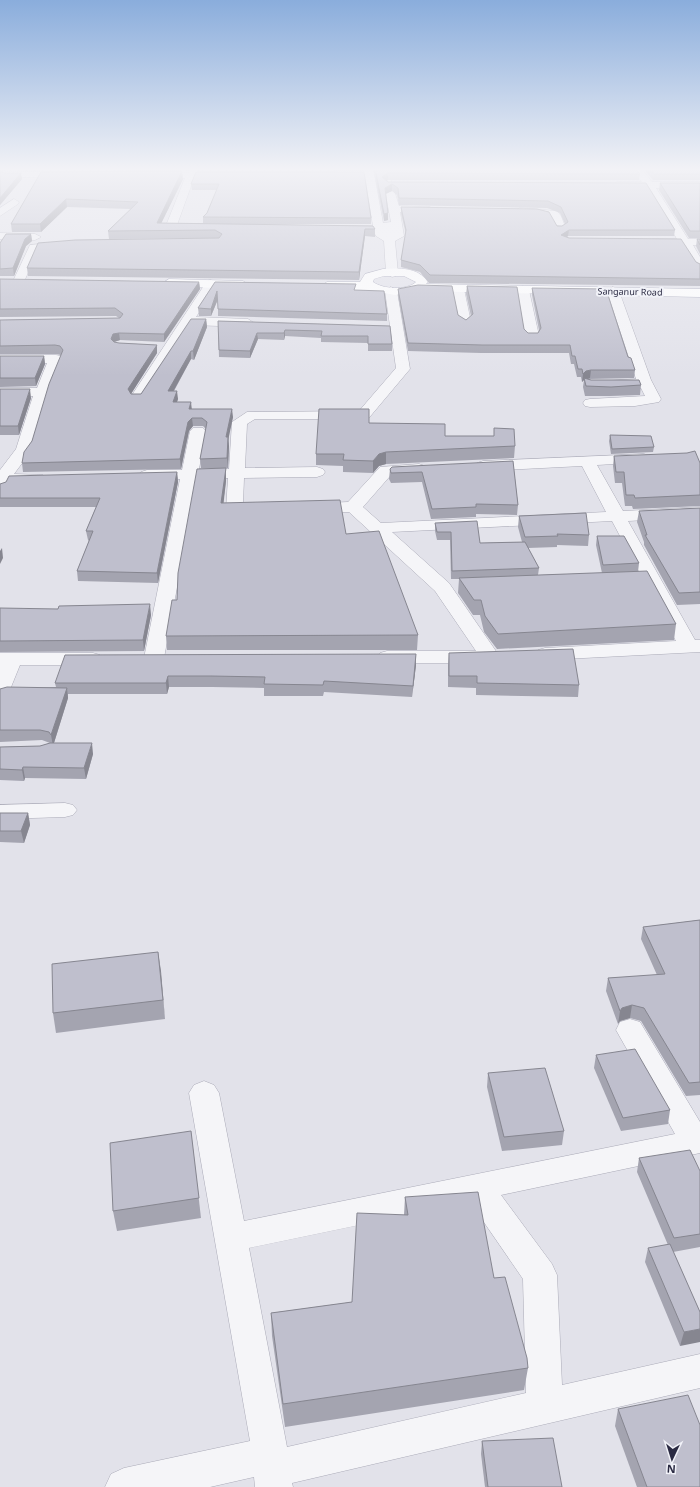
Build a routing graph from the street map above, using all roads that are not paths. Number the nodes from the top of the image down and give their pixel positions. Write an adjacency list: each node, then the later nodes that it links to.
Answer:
1 (64, 237): 10 (street)
2 (389, 237): 8 (street)
3 (681, 237): 5 (street)
4 (645, 242): 5 (street)
5 (684, 242): 6 (street); 7 (street)
6 (700, 242)
7 (700, 266)
8 (392, 273): 12 (main road); 14 (main road)
9 (6, 281): 10 (main road)
10 (19, 281): 11 (main road)
11 (35, 281)
12 (369, 282): 17 (main road); 20 (main road)
13 (155, 283): 15 (main road)
14 (419, 283): 18 (main road, Sanganur Road); 20 (main road)
15 (211, 284): 16 (main road); 23 (street)
16 (258, 285)
17 (313, 286)
18 (453, 288): 19 (main road, Sanganur Road); 24 (street)
19 (523, 290): 21 (main road, Sanganur Road); 26 (street)
20 (392, 291): 43 (street)
21 (613, 291): 22 (main road, Sanganur Road); 30 (street)
22 (700, 293)
23 (187, 321): 25 (street); 28 (street)
24 (465, 322)
25 (257, 323)
26 (532, 336)
27 (155, 348): 28 (street)
28 (169, 348): 34 (street)
29 (0, 359): 33 (street)
30 (644, 380): 31 (street); 35 (street)
31 (598, 384)
32 (0, 392): 33 (street)
33 (42, 392): 46 (street)
34 (137, 398)
35 (590, 403)
36 (198, 431): 42 (street)
37 (663, 458): 38 (street)
38 (587, 460): 39 (street); 51 (street)
39 (471, 466)
40 (432, 468): 47 (street)
41 (317, 472): 43 (street)
42 (189, 474): 43 (street); 44 (street); 60 (street)
43 (237, 474): 48 (street)
44 (135, 475)
45 (50, 477): 46 (street)
46 (1, 481)
47 (353, 507): 49 (street); 52 (street)
48 (273, 508)
49 (297, 508)
50 (700, 512): 51 (street)
51 (618, 516): 52 (street); 53 (street)
52 (376, 528): 56 (street)
53 (653, 579): 54 (street); 57 (street)
54 (630, 580)
55 (465, 586): 56 (street)
56 (442, 587): 61 (street)
57 (695, 647): 58 (street)
58 (530, 655)
59 (115, 658): 62 (street)
60 (154, 658)
61 (367, 658)
62 (6, 659): 63 (street)
63 (0, 693)
64 (65, 810): 65 (street)
65 (0, 812)
66 (630, 1030): 68 (street)
67 (204, 1094): 70 (street)
68 (698, 1142): 69 (street)
69 (477, 1187): 70 (street); 72 (street)
70 (231, 1238): 73 (street)
71 (700, 1371): 72 (street)
72 (545, 1407): 73 (street)
73 (272, 1470): 74 (street)
74 (124, 1487)

